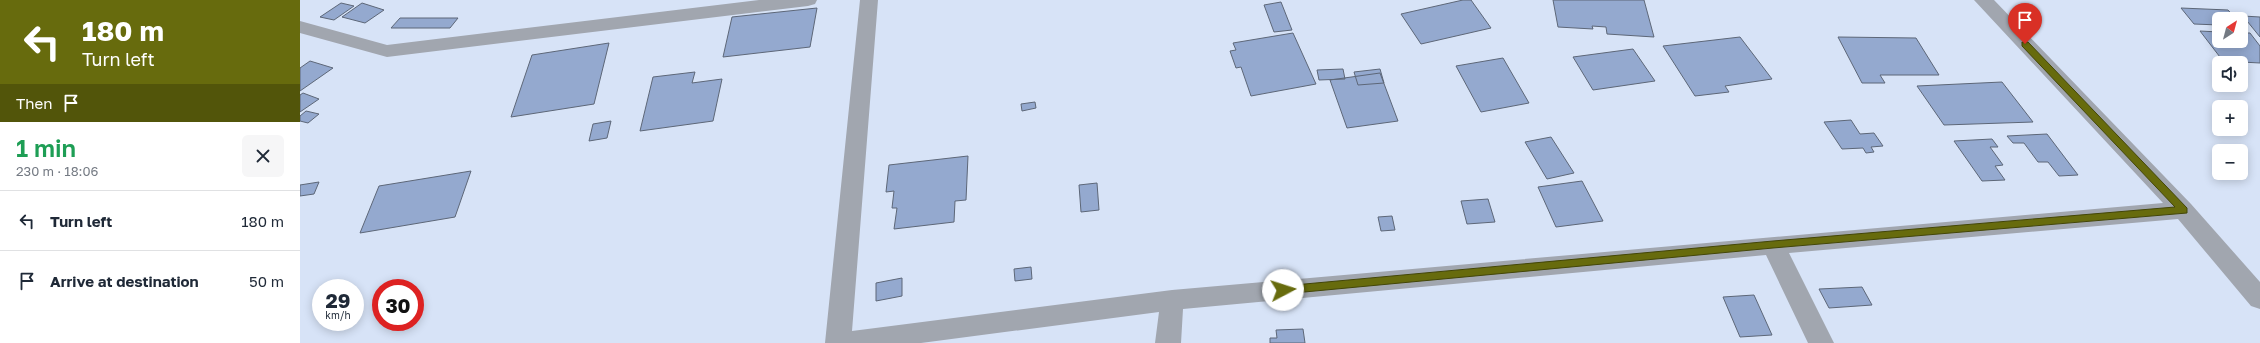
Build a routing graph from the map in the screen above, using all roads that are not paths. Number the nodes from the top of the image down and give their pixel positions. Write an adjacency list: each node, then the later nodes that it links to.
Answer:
1 (808, 0): 4 (street)
2 (869, 0): 9 (street)
3 (1983, 0): 5 (street)
4 (300, 27)
5 (2183, 210): 6 (street); 7 (street)
6 (1773, 244): 8 (street); 12 (street)
7 (2260, 299)
8 (1172, 300): 10 (street); 11 (street)
9 (838, 343)
10 (841, 343)
11 (1168, 343)
12 (1821, 343)

